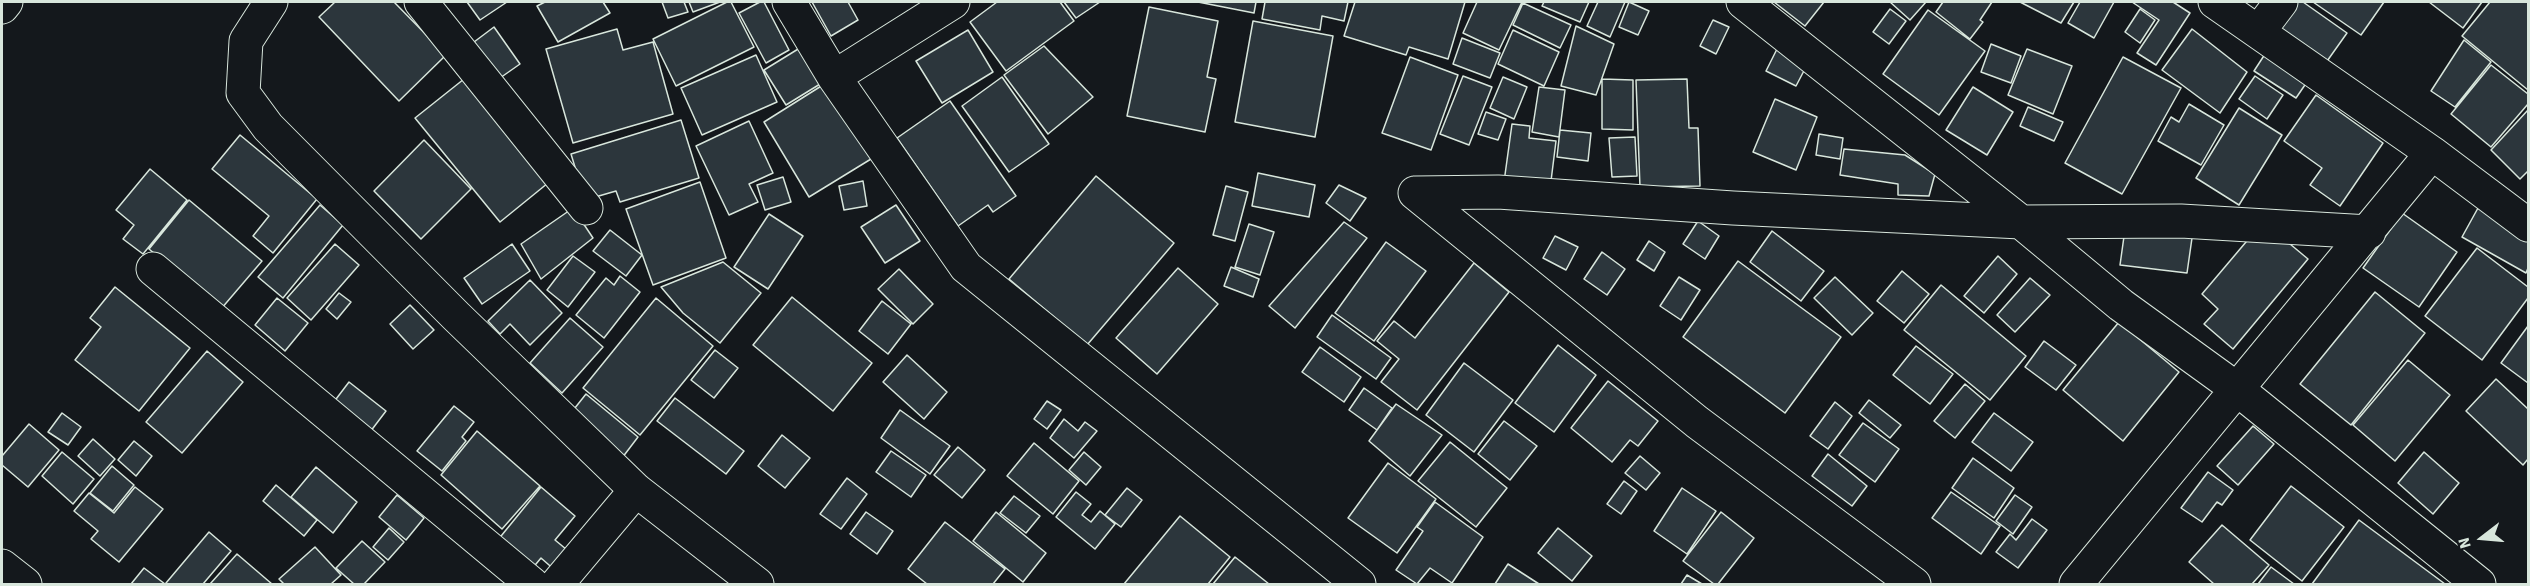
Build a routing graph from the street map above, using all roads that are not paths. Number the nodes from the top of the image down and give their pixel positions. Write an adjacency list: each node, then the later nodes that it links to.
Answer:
1 (6, 2): 9 (street)
2 (271, 2): 19 (street)
3 (421, 2): 13 (street)
4 (789, 2): 11 (street)
5 (953, 2): 11 (street)
6 (1743, 2): 14 (street)
7 (2215, 2): 10 (street)
8 (2281, 2): 10 (street)
9 (2, 7)
10 (2259, 32): 12 (street)
11 (834, 77): 25 (street)
12 (2432, 153): 15 (street); 16 (street)
13 (586, 208)
14 (2021, 222): 16 (street); 18 (street); 26 (street)
15 (2529, 225)
16 (2369, 232): 18 (street)
17 (153, 269): 22 (street)
18 (2237, 389): 27 (street); 28 (street)
19 (636, 490): 23 (street); 24 (street)
20 (2, 566): 21 (street)
21 (25, 585)
22 (532, 585)
23 (557, 585)
24 (757, 585)
25 (1359, 585)
26 (1914, 585)
27 (2076, 585)
28 (2479, 585)

